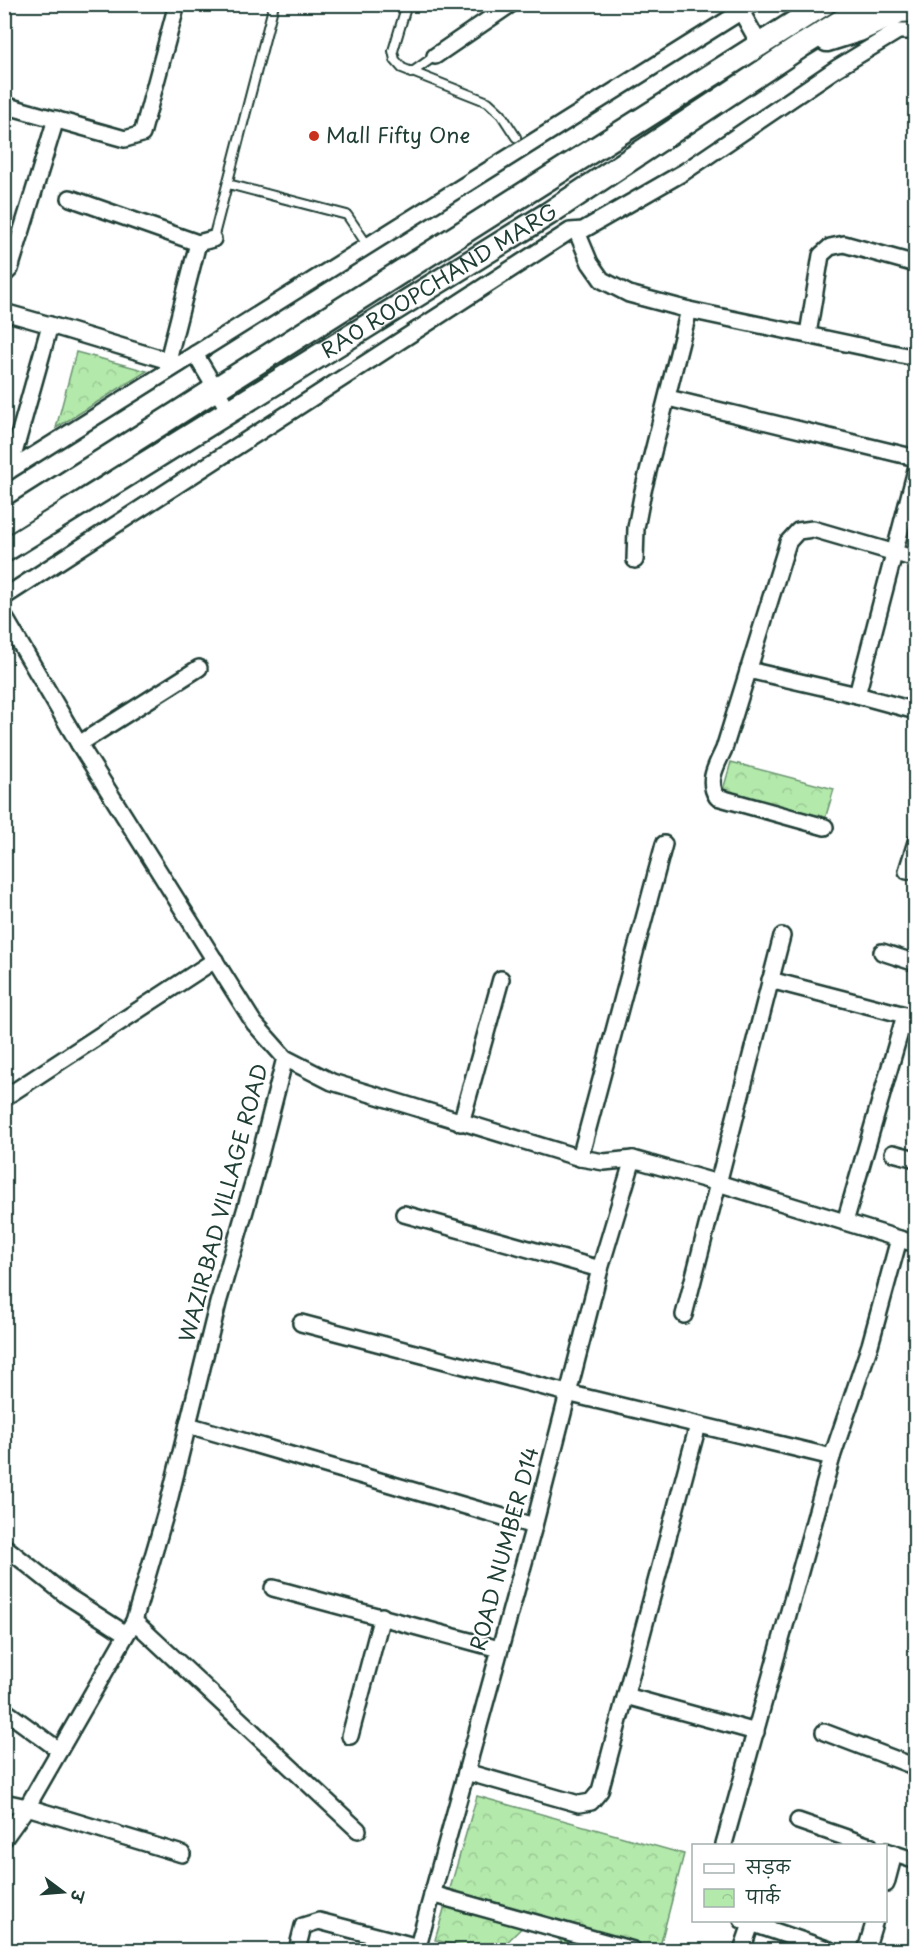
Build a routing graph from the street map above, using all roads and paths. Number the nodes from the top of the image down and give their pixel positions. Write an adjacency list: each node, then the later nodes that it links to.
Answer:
1 (177, 4): 17 (street)
2 (274, 4): 19 (lane)
3 (407, 4): 15 (lane)
4 (511, 4): 14 (street)
5 (801, 4): 11 (main road)
6 (824, 4): 11 (main road, RAO ROOPCHAND MARG)
7 (869, 4): 13 (main road, RAO ROOPCHAND MARG)
8 (744, 7): 12 (street); 18 (street)
9 (915, 10): 13 (main road)
10 (915, 31): 22 (street)
11 (780, 32): 12 (main road, RAO ROOPCHAND MARG)
12 (760, 45): 35 (main road, RAO ROOPCHAND MARG)
13 (801, 46): 21 (main road, RAO ROOPCHAND MARG)
14 (435, 56): 15 (lane)
15 (411, 73): 18 (lane)
16 (4, 105): 17 (street)
17 (56, 119): 27 (street)
18 (520, 143): 25 (street)
19 (228, 184): 23 (lane); 25 (lane)
20 (70, 198): 24 (street)
21 (548, 214): 22 (street); 37 (main road, RAO ROOPCHAND MARG)
22 (574, 232): 28 (street); 46 (street)
23 (213, 239): 24 (street)
24 (198, 243): 34 (street)
25 (368, 246): 32 (street)
26 (915, 264): 31 (street)
27 (4, 274)
28 (689, 310): 31 (street); 36 (street)
29 (4, 312): 30 (street)
30 (50, 325): 34 (street); 40 (street)
31 (808, 334): 33 (street)
32 (195, 354): 34 (street); 35 (street)
33 (915, 358)
34 (174, 362): 40 (street)
35 (216, 390): 37 (street); 41 (main road, RAO ROOPCHAND MARG)
36 (668, 398): 38 (street); 45 (street)
37 (229, 411): 42 (main road, RAO ROOPCHAND MARG)
38 (915, 458)
39 (915, 470): 43 (street)
40 (7, 472)
41 (4, 523)
42 (4, 550)
43 (895, 552): 44 (street); 49 (street); 50 (street)
44 (915, 559)
45 (635, 560)
46 (4, 597)
47 (4, 616): 52 (street, WAZIRBAD VILLAGE ROAD)
48 (199, 668): 52 (street)
49 (748, 670): 50 (street); 53 (street)
50 (857, 695): 51 (street)
51 (915, 711)
52 (79, 744): 59 (street, WAZIRBAD VILLAGE ROAD)
53 (825, 827)
54 (915, 842): 56 (street)
55 (664, 844): 67 (street)
56 (907, 871)
57 (782, 936): 62 (street)
58 (882, 952): 60 (street)
59 (215, 960): 63 (street, WAZIRBAD VILLAGE ROAD); 64 (street)
60 (915, 963)
61 (501, 979): 65 (street)
62 (770, 980): 70 (street); 72 (street)
63 (285, 1058): 65 (street); 79 (street, WAZIRBAD VILLAGE ROAD)
64 (4, 1098)
65 (461, 1123): 67 (street)
66 (894, 1153): 69 (street)
67 (580, 1158): 68 (street)
68 (633, 1159): 70 (street); 75 (street, ROAD NUMBER D14)
69 (915, 1159)
70 (718, 1183): 72 (street); 76 (street)
71 (404, 1214): 75 (street)
72 (845, 1222): 73 (street)
73 (899, 1239): 74 (street); 81 (street)
74 (915, 1244)
75 (600, 1269): 78 (street, ROAD NUMBER D14)
76 (684, 1315)
77 (302, 1323): 78 (street)
78 (567, 1393): 80 (street); 82 (street, ROAD NUMBER D14)
79 (188, 1425): 82 (street); 86 (street, WAZIRBAD VILLAGE ROAD)
80 (698, 1425): 81 (street); 88 (street)
81 (832, 1457): 90 (street)
82 (534, 1526): 87 (street, ROAD NUMBER D14)
83 (4, 1546): 86 (street)
84 (273, 1588): 85 (street)
85 (382, 1616): 87 (street); 92 (street)
86 (130, 1628): 93 (street, WAZIRBAD VILLAGE ROAD); 99 (street)
87 (499, 1649): 95 (street, ROAD NUMBER D14)
88 (626, 1695): 90 (street); 95 (street)
89 (4, 1710): 93 (street)
90 (756, 1732): 101 (street)
91 (824, 1732): 94 (street)
92 (350, 1736)
93 (59, 1750): 97 (street, WAZIRBAD VILLAGE ROAD)
94 (915, 1767)
95 (466, 1772): 107 (street, ROAD NUMBER D14)
96 (4, 1802): 97 (street)
97 (27, 1807): 100 (street, WAZIRBAD VILLAGE ROAD); 104 (street)
98 (798, 1821): 102 (street)
99 (358, 1830)
100 (4, 1839)
101 (724, 1844)
102 (867, 1844)
103 (890, 1852): 105 (street); 106 (street)
104 (182, 1854)
105 (915, 1861)
106 (887, 1876)
107 (432, 1894): 110 (street, ROAD NUMBER D14); 112 (street)
108 (747, 1922): 113 (street); 114 (street)
109 (874, 1922): 115 (street)
110 (418, 1949): 111 (street)
111 (297, 1950)
112 (633, 1950)
113 (742, 1950)
114 (830, 1950)
115 (866, 1950)

